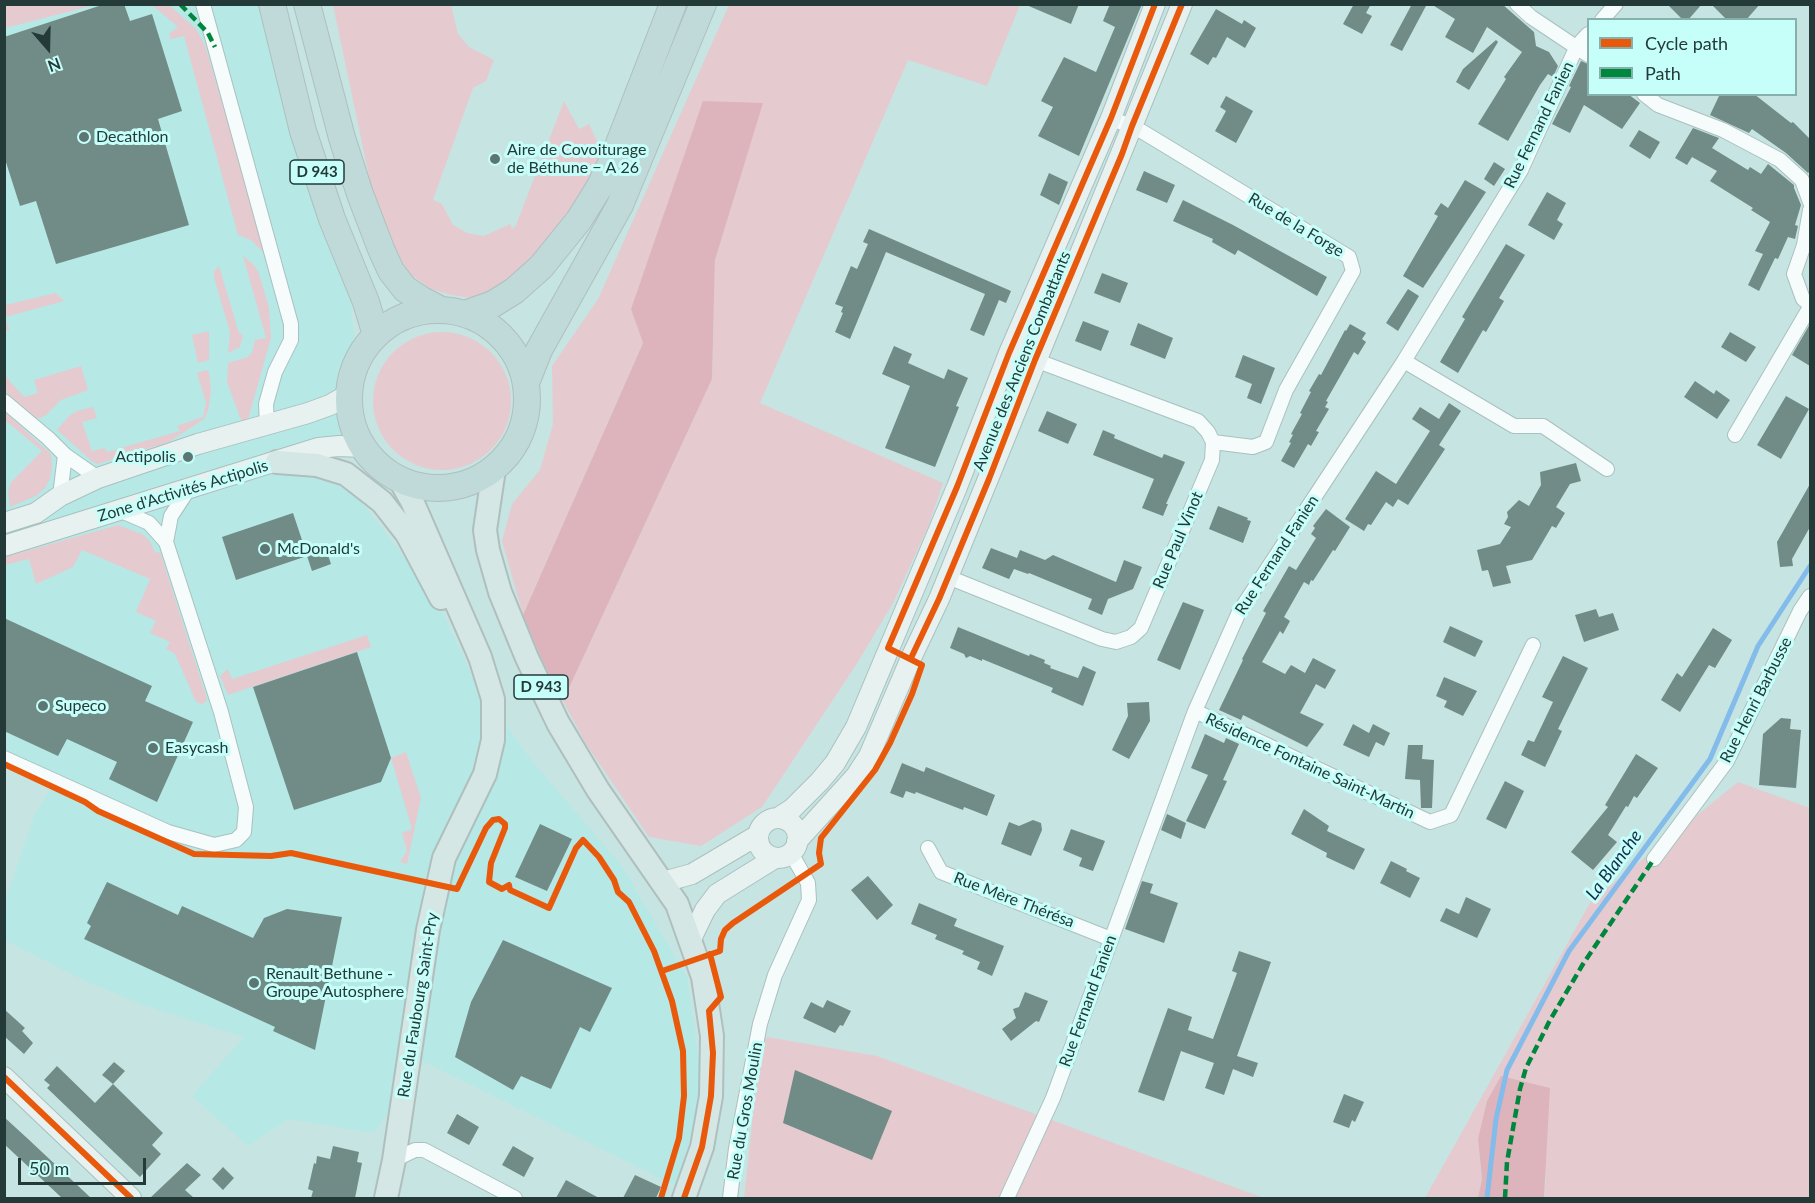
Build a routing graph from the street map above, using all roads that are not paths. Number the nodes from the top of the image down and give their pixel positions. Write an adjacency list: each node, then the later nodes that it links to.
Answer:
1 (203, 4): 27 (street)
2 (272, 4): 21 (highway, D 943)
3 (307, 4): 16 (highway, D 943)
4 (324, 4): 16 (highway)
5 (673, 4): 20 (highway)
6 (703, 4): 24 (highway)
7 (1155, 4): 14 (street, Avenue des Anciens Combattants)
8 (1182, 4): 15 (street, Avenue des Anciens Combattants)
9 (1517, 4): 12 (street)
10 (1616, 4): 11 (street)
11 (1604, 18)
12 (1583, 51): 23 (street, Rue Fernand Fanien)
13 (1647, 96): 17 (street)
14 (1111, 118): 15 (street, Rue de la Forge); 49 (street, Avenue des Anciens Combattants)
15 (1132, 126): 22 (street, Avenue des Anciens Combattants); 29 (street, Rue de la Forge)
16 (342, 138): 20 (highway, D 943)
17 (1810, 202)
18 (1810, 210): 19 (street)
19 (1810, 306): 28 (street)
20 (453, 312): 21 (highway); 24 (highway)
21 (376, 335): 25 (highway)
22 (1035, 360): 29 (street); 43 (street, Avenue des Anciens Combattants)
23 (1404, 361): 34 (street); 47 (street, Rue Fernand Fanien)
24 (526, 382): 33 (highway)
25 (349, 394): 27 (street); 30 (highway)
26 (4, 401): 31 (street)
27 (267, 425): 35 (street)
28 (1735, 435)
29 (1213, 442): 43 (street, Rue Paul Vinot)
30 (362, 447): 32 (street, Zone d'Activités Actipolis); 36 (highway)
31 (64, 455): 35 (street); 38 (street)
32 (277, 462): 37 (street, Zone d'Activités Actipolis); 45 (main road)
33 (494, 469): 36 (highway); 54 (main road, D 943)
34 (1607, 469)
35 (98, 478): 38 (street)
36 (400, 480): 45 (main road, Rue du Faubourg Saint-Pry / D 943)
37 (188, 490): 39 (street, Zone d'Activités Actipolis); 41 (street)
38 (60, 496): 40 (street)
39 (118, 510): 41 (street); 42 (street, Zone d'Activités Actipolis)
40 (4, 523)
41 (166, 543): 48 (street)
42 (4, 546)
43 (948, 578): 52 (street, Avenue des Anciens Combattants)
44 (1810, 596): 53 (street, Rue Henri Barbusse)
45 (471, 637): 58 (main road, Rue du Faubourg Saint-Pry / D 943)
46 (1533, 645): 47 (street, Résidence Fontaine Saint-Martin)
47 (1195, 711): 56 (street, Rue Fernand Fanien)
48 (4, 758)
49 (778, 818): 50 (street); 52 (street)
50 (758, 835): 52 (street); 54 (street)
51 (928, 848): 56 (street, Rue Mère Thérésa)
52 (788, 851): 55 (street, Avenue des Anciens Combattants); 63 (street, Rue du Gros Moulin)
53 (1654, 859)
54 (663, 882): 55 (main road, D 943)
55 (691, 939): 62 (main road, D 943)
56 (1111, 939): 64 (street, Rue Fernand Fanien)
57 (4, 1077): 59 (street)
58 (394, 1160): 60 (main road, Rue du Faubourg Saint-Pry); 61 (street)
59 (130, 1198)
60 (386, 1198)
61 (515, 1198)
62 (684, 1198)
63 (730, 1198)
64 (1007, 1198)

